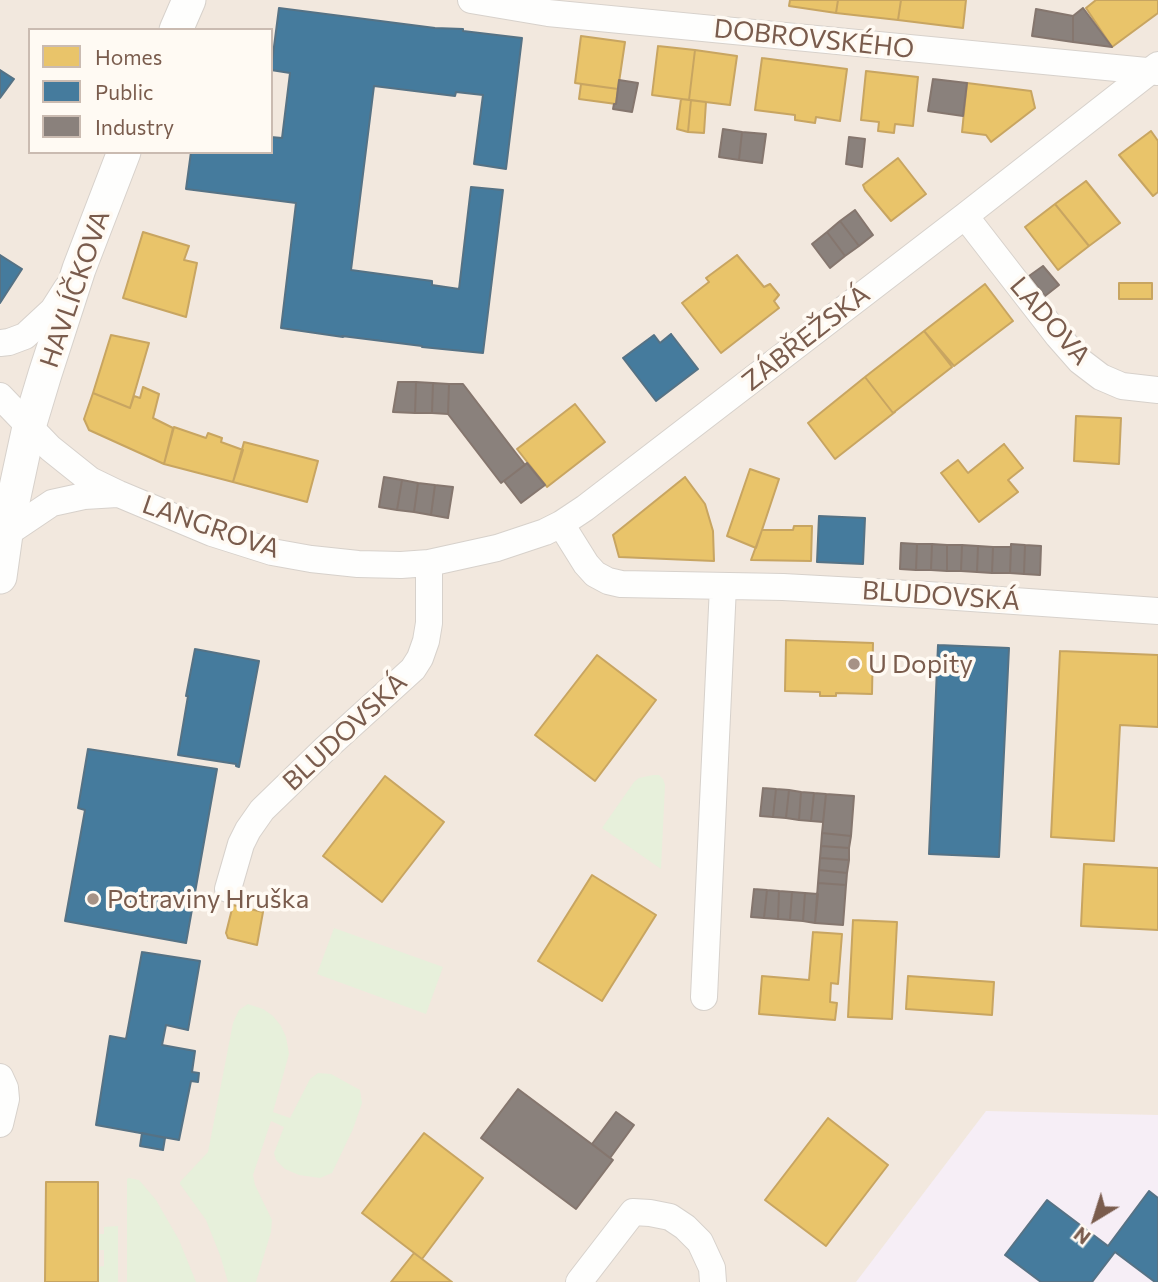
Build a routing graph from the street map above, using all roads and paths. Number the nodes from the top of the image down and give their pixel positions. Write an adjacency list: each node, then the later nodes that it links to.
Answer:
1 (189, 0): 3 (street)
2 (471, 0): 4 (street, DOBROVSKÉHO)
3 (177, 28)
4 (1155, 70): 6 (street, ZÁBŘEŽSKÁ)
5 (123, 154): 7 (street, HAVLÍČKOVA)
6 (965, 216): 9 (street, LADOVA); 13 (street, ZÁBŘEŽSKÁ)
7 (79, 269): 8 (street); 11 (street, HAVLÍČKOVA)
8 (0, 343)
9 (1158, 390)
10 (0, 396): 11 (street, LANGROVA)
11 (29, 427): 12 (street, LANGROVA); 14 (street, HAVLÍČKOVA)
12 (119, 494): 14 (street, LANGROVA); 15 (street, LANGROVA)
13 (561, 524): 15 (street, ZÁBŘEŽSKÁ); 17 (street, BLUDOVSKÁ)
14 (6, 534): 16 (street, HAVLÍČKOVA)
15 (429, 563): 19 (street, BLUDOVSKÁ)
16 (0, 577)
17 (723, 586): 18 (street, BLUDOVSKÁ); 20 (street)
18 (1158, 611)
19 (228, 889)
20 (704, 997)
21 (0, 1077): 22 (street)
22 (0, 1124)
23 (579, 1282): 24 (street)
24 (713, 1282)

